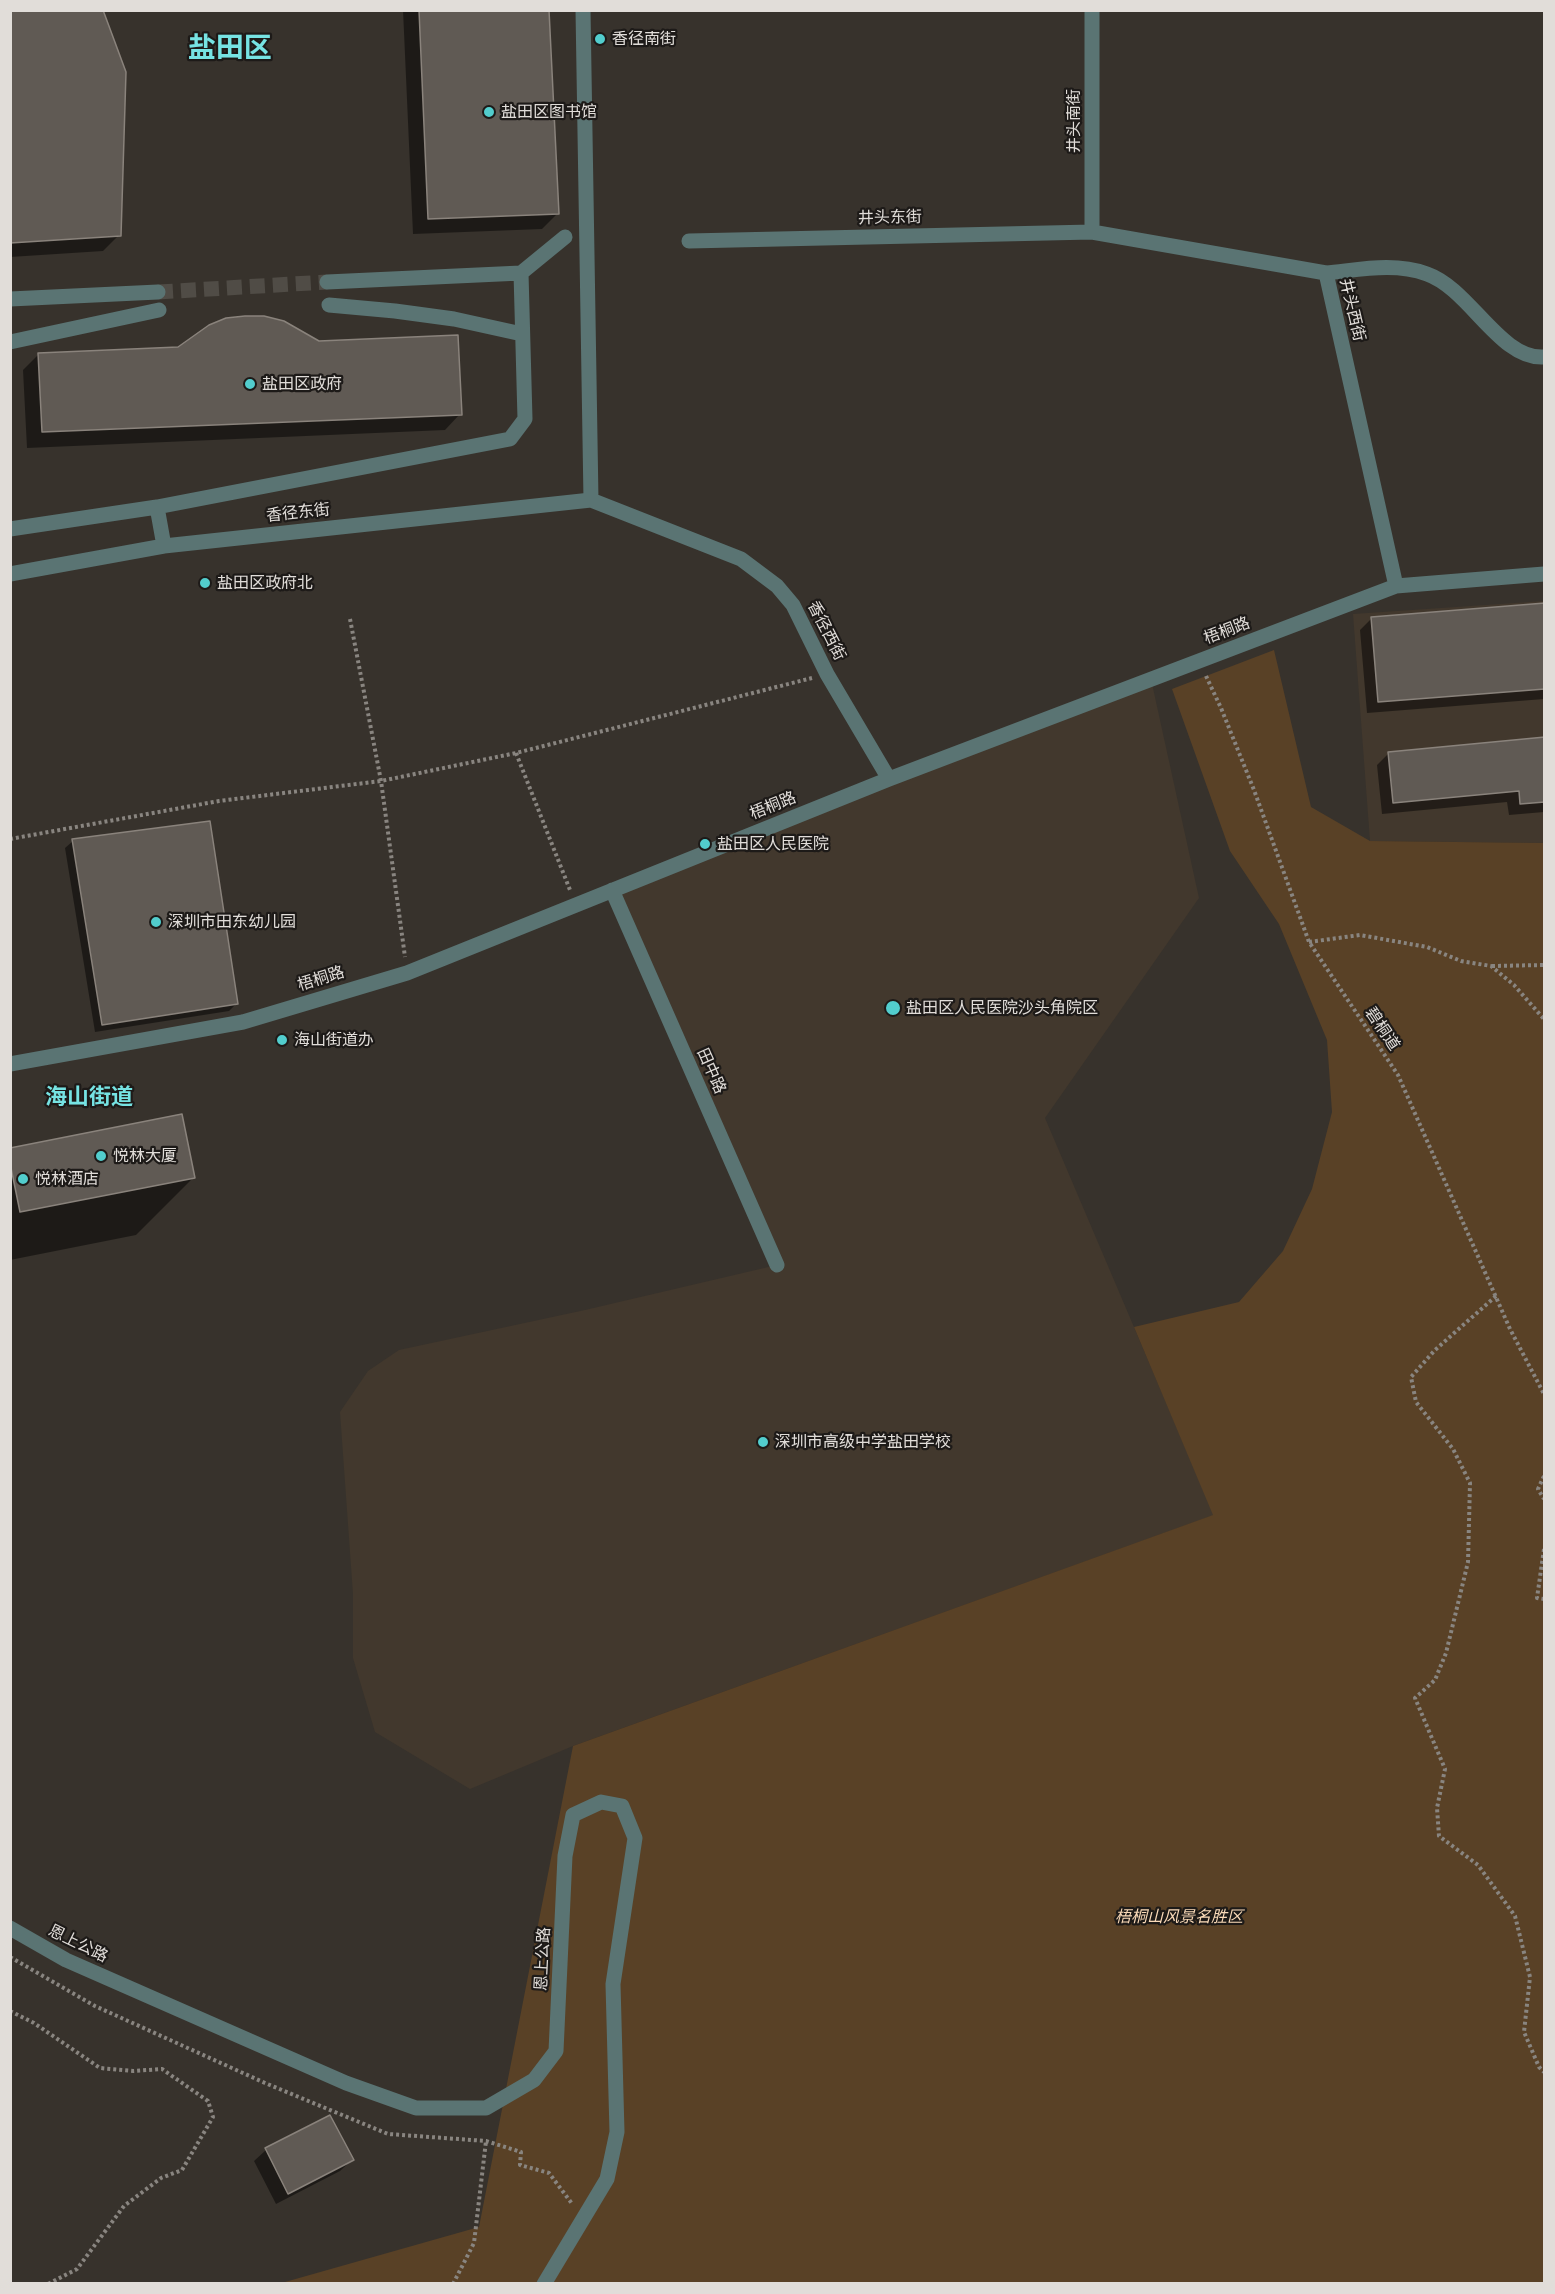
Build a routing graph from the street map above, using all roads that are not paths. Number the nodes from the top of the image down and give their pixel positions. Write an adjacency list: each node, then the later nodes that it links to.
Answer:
1 (583, 10): 16 (street)
2 (1092, 10): 3 (street, 井头南街)
3 (1092, 232): 5 (street, 井头东街); 7 (street, 井头西街)
4 (566, 237): 6 (street)
5 (689, 241)
6 (521, 273): 8 (street); 13 (street)
7 (1326, 273): 15 (street); 22 (street, 井头西街)
8 (327, 282)
9 (158, 292): 10 (street)
10 (10, 299)
11 (328, 305): 13 (street)
12 (159, 310): 14 (street)
13 (522, 334): 17 (street)
14 (10, 342)
15 (1545, 357)
16 (591, 500): 19 (street, 香径东街); 23 (street, 香径西街)
17 (157, 507): 18 (street); 19 (street)
18 (10, 529)
19 (164, 546): 20 (street, 香径东街)
20 (10, 574)
21 (1545, 574): 22 (street, 梧桐路)
22 (1396, 586): 23 (street, 梧桐路)
23 (889, 779): 24 (street, 梧桐路)
24 (612, 890): 25 (street, 梧桐路); 26 (street, 田中路)
25 (10, 1064)
26 (777, 1265)
27 (10, 1928): 28 (street, 恩上公路)
28 (544, 2283)

